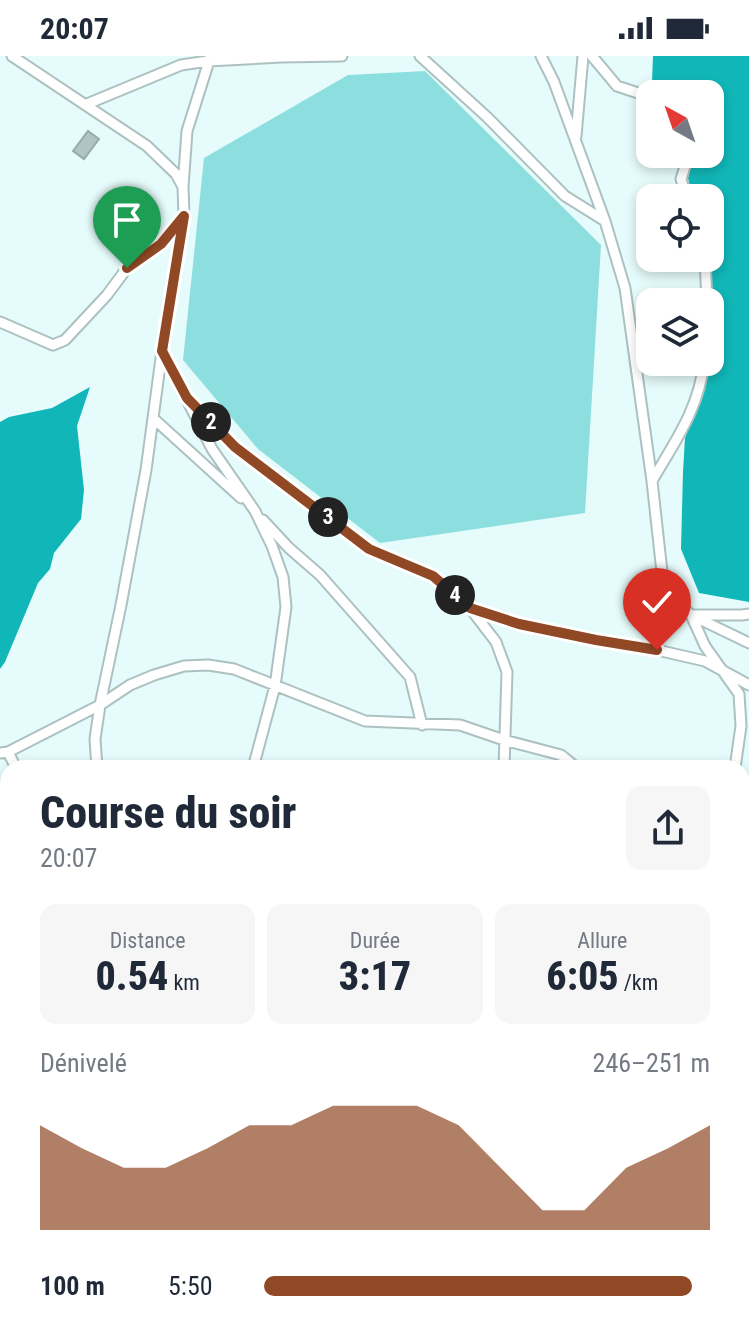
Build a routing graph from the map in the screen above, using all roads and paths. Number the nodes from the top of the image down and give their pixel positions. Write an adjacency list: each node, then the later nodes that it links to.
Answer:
1 (12, 56): 9 (street)
2 (342, 56): 7 (street)
3 (420, 56): 13 (street)
4 (541, 56): 10 (street)
5 (583, 56): 10 (street)
6 (592, 56): 8 (street)
7 (210, 59): 9 (street); 11 (street)
8 (636, 92)
9 (87, 104): 11 (street)
10 (575, 140): 13 (street)
11 (183, 187): 12 (street)
12 (184, 216): 14 (street); 15 (street)
13 (605, 221): 19 (street)
14 (0, 322)
15 (162, 351): 17 (street); 18 (street)
16 (703, 376): 19 (street)
17 (187, 398): 20 (street); 21 (street)
18 (153, 418): 20 (street); 28 (street)
19 (652, 481): 23 (street)
20 (255, 511): 27 (street); 29 (street)
21 (470, 608): 25 (street); 30 (street)
22 (749, 614): 23 (street)
23 (691, 615): 24 (street); 25 (street)
24 (749, 643)
25 (723, 671): 26 (street); 36 (street)
26 (749, 685)
27 (275, 686): 28 (street); 29 (street); 33 (street)
28 (100, 705): 31 (street); 32 (street)
29 (422, 725): 30 (street)
30 (504, 740): 34 (street); 35 (street)
31 (4, 753)
32 (96, 760)
33 (255, 760)
34 (504, 760)
35 (567, 760)
36 (736, 760)

